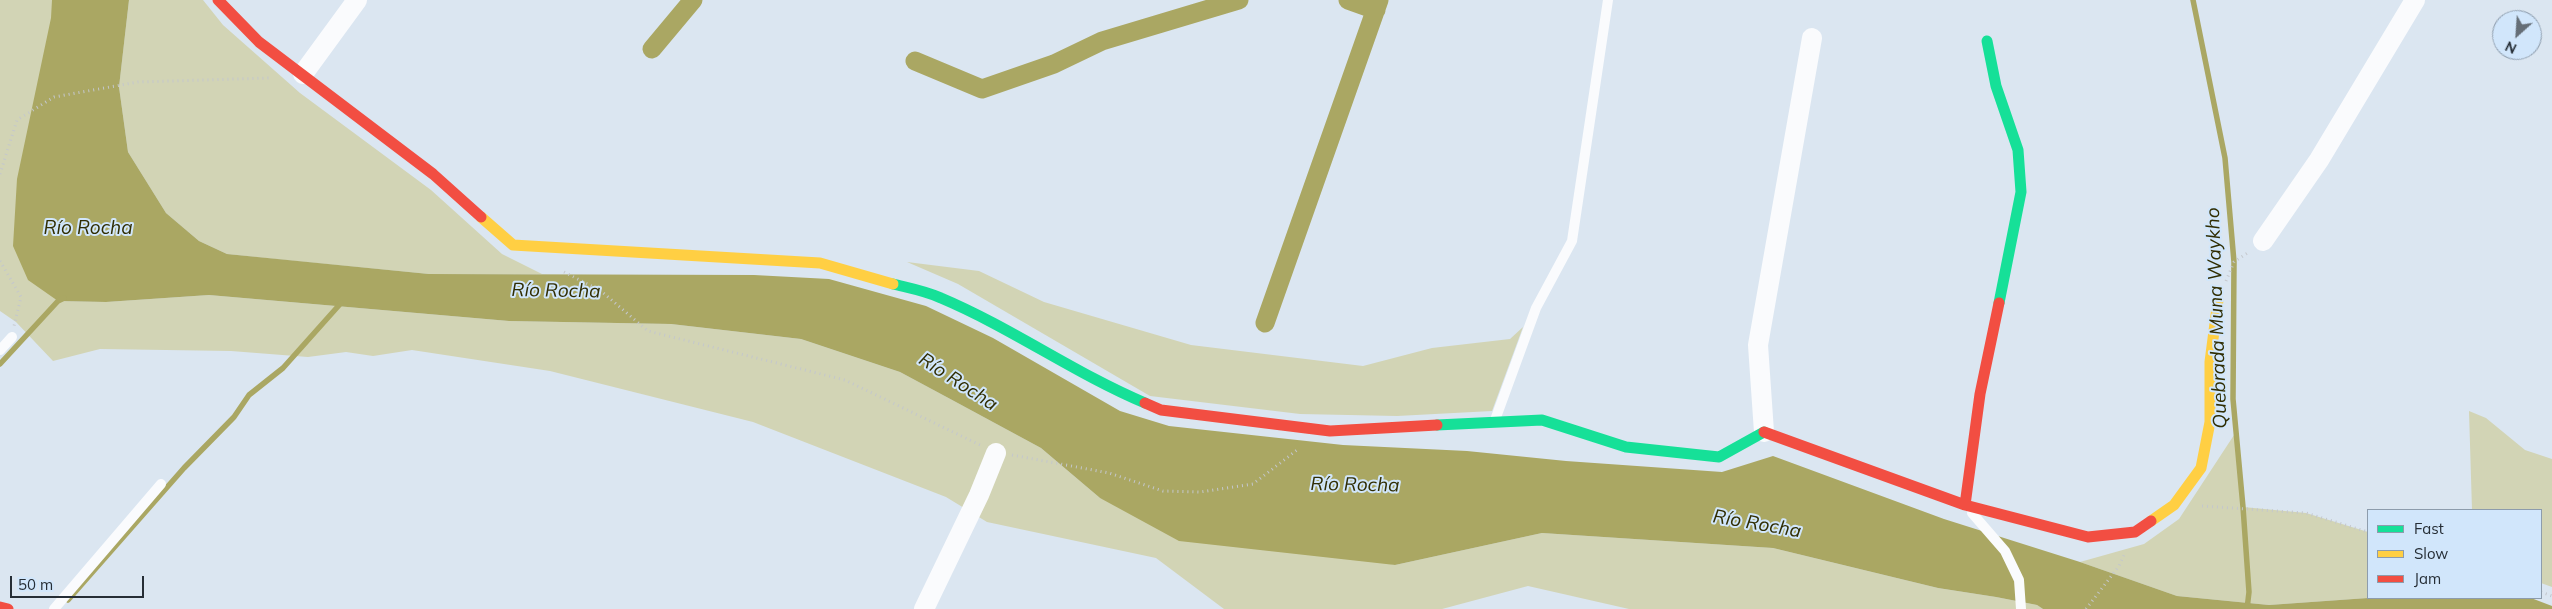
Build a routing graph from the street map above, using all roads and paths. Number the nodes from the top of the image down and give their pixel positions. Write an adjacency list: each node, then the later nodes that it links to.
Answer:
1 (218, 0): 7 (street)
2 (357, 0): 7 (street)
3 (1608, 0): 15 (lane)
4 (2415, 0): 9 (street)
5 (1812, 38): 16 (street)
6 (1987, 41): 20 (street)
7 (303, 74): 8 (path); 15 (street)
8 (0, 174)
9 (2263, 241): 12 (path)
10 (0, 261): 13 (path)
11 (557, 268): 18 (path)
12 (2218, 300): 21 (street)
13 (12, 336): 14 (lane)
14 (0, 350)
15 (1494, 423): 16 (street)
16 (1764, 432): 20 (street)
17 (1299, 448): 18 (path)
18 (996, 452): 27 (street)
19 (161, 484): 26 (lane)
20 (1965, 505): 21 (street); 28 (lane)
21 (2174, 505): 22 (path)
22 (2367, 532)
23 (2119, 566): 29 (path)
24 (0, 607): 25 (street)
25 (8, 609)
26 (54, 609)
27 (924, 609)
28 (2022, 609)
29 (2086, 609)

